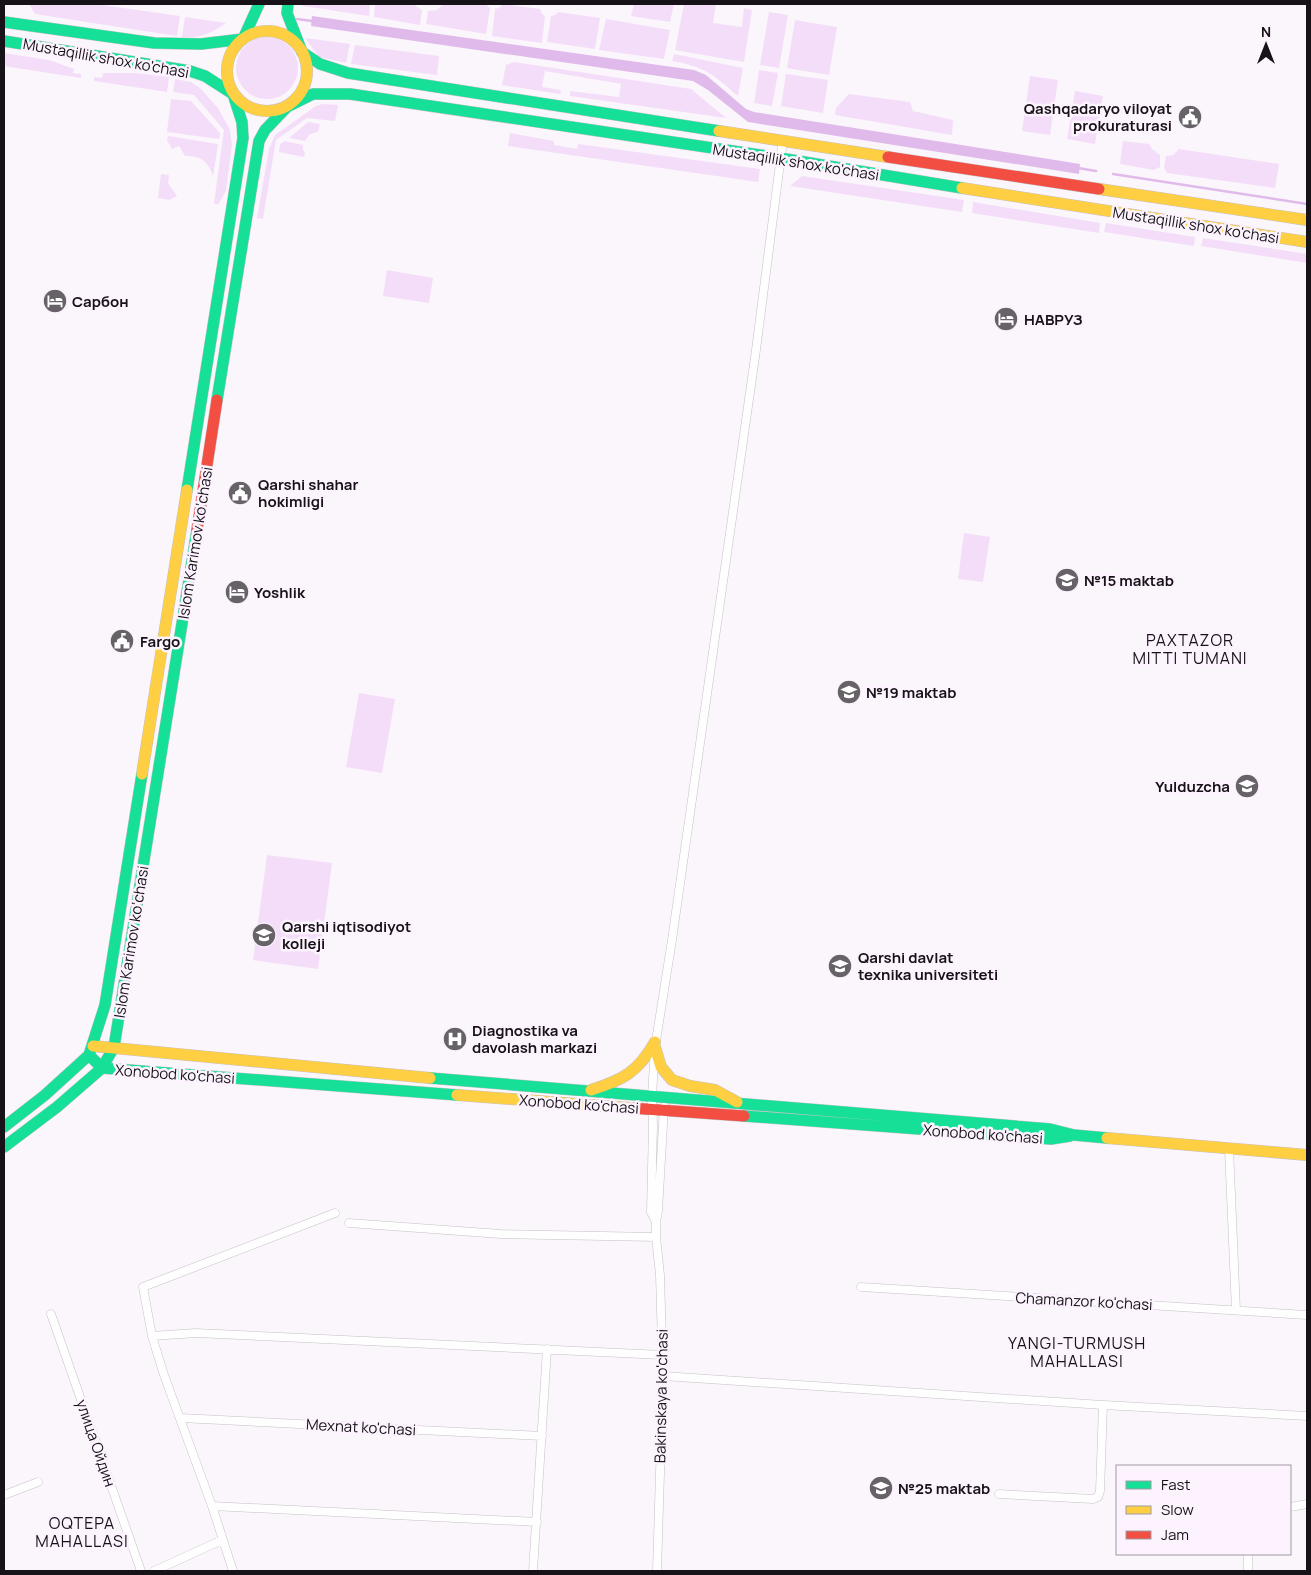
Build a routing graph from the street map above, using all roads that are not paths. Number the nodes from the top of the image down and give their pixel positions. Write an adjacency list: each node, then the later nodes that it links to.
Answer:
1 (260, 4): 4 (main road)
2 (288, 4): 6 (main road)
3 (4, 22): 4 (main road, Mustaqillik shox ko'chasi)
4 (243, 39): 6 (main road); 7 (main road)
5 (4, 41): 7 (main road, Mustaqillik shox ko'chasi)
6 (302, 52): 8 (main road); 9 (main road, Mustaqillik shox ko'chasi)
7 (233, 94): 8 (main road); 15 (main road, Islom Karimov ko‘chasi)
8 (286, 106): 10 (main road, Mustaqillik shox ko'chasi); 14 (main road, Islom Karimov ko‘chasi)
9 (783, 140): 10 (street); 11 (main road, Mustaqillik shox ko'chasi)
10 (780, 158): 12 (main road, Mustaqillik shox ko'chasi); 13 (street)
11 (1307, 220)
12 (1307, 242)
13 (656, 1044): 17 (main road); 18 (street); 20 (main road)
14 (114, 1047): 15 (main road, Xonobod ko'chasi); 16 (main road, Islom Karimov ko‘chasi); 17 (main road, Xonobod ko'chasi)
15 (91, 1051): 16 (main road, Xonobod ko'chasi); 22 (main road)
16 (102, 1068): 21 (main road, Xonobod ko'chasi); 24 (main road, Islom Karimov ko‘chasi)
17 (586, 1091): 18 (main road, Xonobod ko'chasi)
18 (652, 1096): 19 (main road, Xonobod ko'chasi); 21 (street)
19 (664, 1097): 20 (main road, Xonobod ko'chasi); 21 (street, Bakinskaya ko'chasi)
20 (740, 1104): 23 (main road, Xonobod ko'chasi)
21 (658, 1110): 23 (main road, Xonobod ko'chasi); 28 (street, Bakinskaya ko'chasi); 28 (street, Bakinskaya ko'chasi)
22 (4, 1127)
23 (1074, 1136): 25 (main road, Xonobod ko'chasi)
24 (4, 1147)
25 (1229, 1149): 26 (main road, Xonobod ko'chasi); 32 (street)
26 (1307, 1155)
27 (336, 1213): 35 (street)
28 (656, 1222): 30 (street, Bakinskaya ko'chasi)
29 (349, 1223): 30 (street)
30 (656, 1237): 37 (street, Bakinskaya ko'chasi)
31 (861, 1288): 32 (street, Chamanzor ko'chasi)
32 (1236, 1310): 34 (street, Chamanzor ko'chasi)
33 (51, 1314): 52 (street, улица Ойдин)
34 (1307, 1315)
35 (152, 1336): 36 (street); 41 (street)
36 (547, 1349): 37 (street); 42 (street)
37 (663, 1354): 38 (street, Bakinskaya ko'chasi)
38 (664, 1376): 39 (street); 56 (street, Bakinskaya ko'chasi)
39 (1104, 1405): 40 (street); 44 (street)
40 (1307, 1416)
41 (181, 1418): 42 (street, Mexnat ko'chasi); 47 (street)
42 (542, 1436): 49 (street)
43 (38, 1482): 45 (street)
44 (999, 1494)
45 (4, 1495)
46 (1307, 1504): 48 (street)
47 (212, 1506): 49 (street); 50 (street)
48 (1291, 1507)
49 (536, 1522): 55 (street)
50 (222, 1540): 53 (street); 54 (street)
51 (1248, 1555): 57 (street)
52 (141, 1571)
53 (154, 1571)
54 (233, 1571)
55 (533, 1571)
56 (657, 1571)
57 (1248, 1571)

